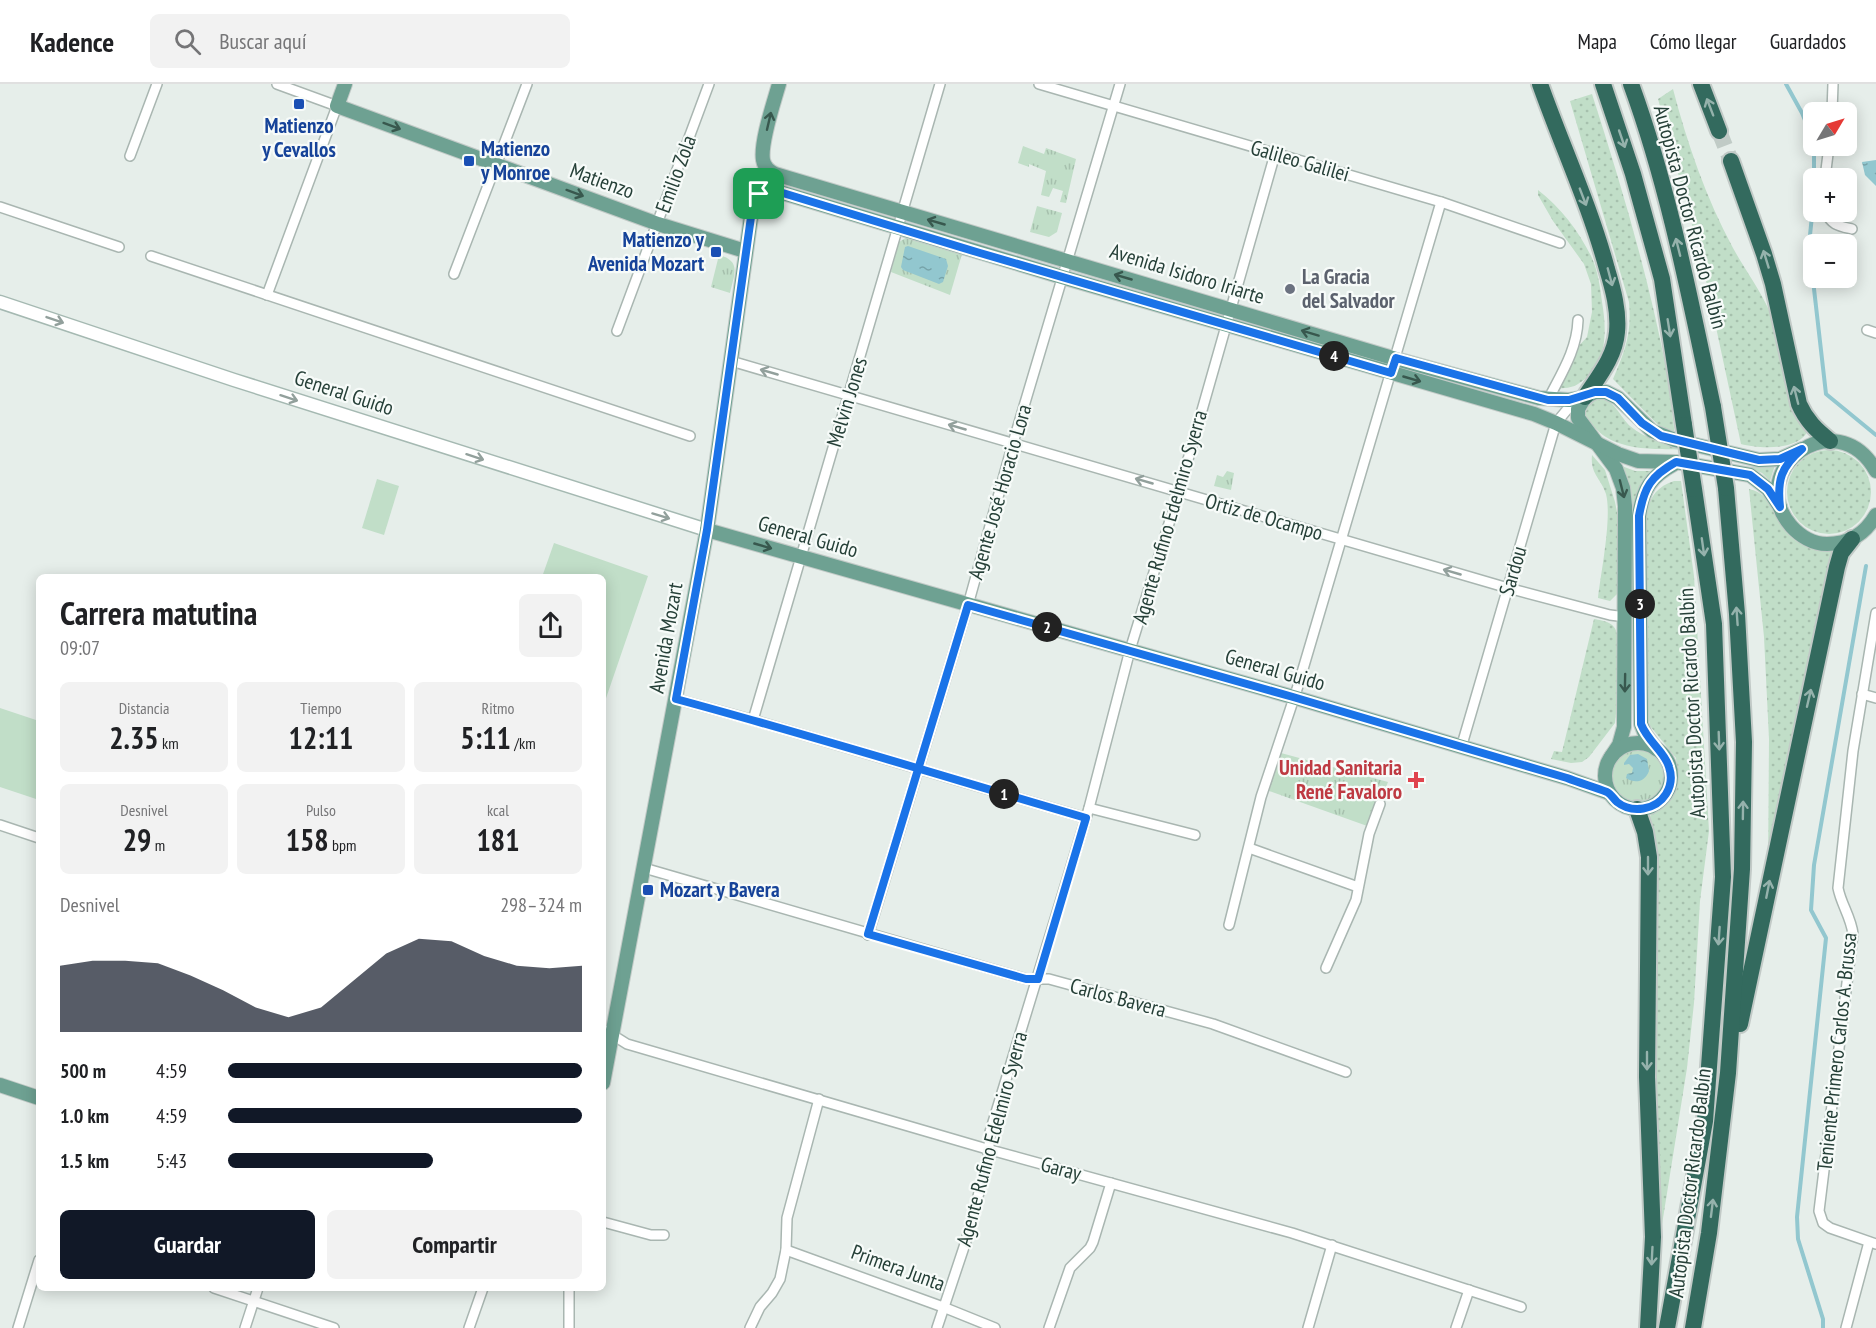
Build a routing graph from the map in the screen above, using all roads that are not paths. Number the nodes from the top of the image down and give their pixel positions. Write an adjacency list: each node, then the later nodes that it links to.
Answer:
1 (157, 84): 20 (street)
2 (277, 84): 16 (street, Matienzo)
3 (345, 84): 16 (main road)
4 (527, 84): 22 (street)
5 (709, 84): 28 (street, Emilio Zola)
6 (779, 84): 26 (main road, Avenida Isidoro Iriarte, one-way to 6)
7 (940, 84): 26 (street, Melvin Jones)
8 (1039, 84): 17 (street, Galileo Galilei)
9 (1120, 84): 17 (street, Agente José Horacio Lora)
10 (1540, 84): 48 (highway, one-way to 48)
11 (1603, 84): 130 (highway, Autopista Doctor Ricardo Balbín, one-way to 130, bridge)
12 (1631, 84): 98 (highway, Autopista Doctor Ricardo Balbín, one-way to 12, bridge)
13 (1701, 84): 18 (highway, one-way to 13)
14 (1833, 84): 15 (street)
15 (1832, 102)
16 (337, 106): 22 (main road, Matienzo, one-way to 22); 38 (street)
17 (1113, 106): 19 (street, Galileo Galilei); 35 (street, Agente José Horacio Lora)
18 (1719, 131)
19 (1275, 154): 24 (street, Galileo Galilei); 40 (street, Agente Rufino Edelmiro Syerra)
20 (130, 156)
21 (1731, 161): 54 (highway, one-way to 21)
22 (498, 164): 28 (main road, Matienzo, one-way to 28); 36 (street)
23 (754, 198): 29 (main road, Avenida Isidoro Iriarte); 33 (main road, Avenida Mozart)
24 (1441, 202): 31 (street, Galileo Galilei); 44 (street)
25 (0, 207): 32 (street)
26 (902, 212): 29 (street, Melvin Jones); 35 (main road, Avenida Isidoro Iriarte, one-way to 26)
27 (1831, 222): 30 (street)
28 (658, 224): 33 (main road, Matienzo); 43 (street, Emilio Zola)
29 (898, 229): 37 (main road, Avenida Isidoro Iriarte); 47 (street, Melvin Jones)
30 (1852, 229)
31 (1560, 243)
32 (119, 247)
33 (745, 251): 45 (main road, Avenida Mozart)
34 (151, 256): 38 (street)
35 (1067, 260): 37 (street, Agente José Horacio Lora); 40 (main road, Avenida Isidoro Iriarte, one-way to 35)
36 (454, 273)
37 (1062, 277): 42 (main road, Avenida Isidoro Iriarte); 55 (street, Agente José Horacio Lora)
38 (267, 295): 52 (street)
39 (0, 302): 62 (main road, General Guido, one-way to 62)
40 (1230, 308): 42 (street, Agente Rufino Edelmiro Syerra); 44 (main road, Avenida Isidoro Iriarte, one-way to 40)
41 (1578, 321): 49 (street)
42 (1226, 325): 46 (main road, Avenida Isidoro Iriarte); 59 (street, Agente Rufino Edelmiro Syerra)
43 (617, 331)
44 (1396, 358): 46 (street); 49 (main road, Avenida Isidoro Iriarte)
45 (731, 361): 47 (street, Ortiz de Ocampo, one-way to 45); 62 (main road, Avenida Mozart)
46 (1391, 373): 50 (main road, Avenida Isidoro Iriarte, one-way to 50); 63 (street)
47 (850, 395): 55 (street, Ortiz de Ocampo, one-way to 47); 65 (street, Melvin Jones)
48 (1580, 398): 49 (main road, Avenida Isidoro Iriarte); 51 (street, Sardou); 53 (main road); 56 (main road, Avenida Isidoro Iriarte)
49 (1544, 399): 50 (main road)
50 (1534, 414): 51 (main road, Avenida Isidoro Iriarte)
51 (1557, 423): 53 (main road, Avenida Isidoro Iriarte); 66 (street, Sardou)
52 (690, 436)
53 (1593, 439): 57 (main road, Avenida Isidoro Iriarte); 69 (main road, one-way to 69)
54 (1830, 441): 56 (main road); 58 (main road)
55 (1013, 443): 59 (street, Ortiz de Ocampo, one-way to 55); 67 (street, Agente José Horacio Lora)
56 (1802, 449): 60 (main road)
57 (1676, 462): 60 (main road, Avenida Isidoro Iriarte); 77 (main road)
58 (1876, 471)
59 (1179, 491): 63 (street, Ortiz de Ocampo); 70 (street, Agente Rufino Edelmiro Syerra)
60 (1780, 507): 64 (main road, Avenida Isidoro Iriarte)
61 (1876, 515): 64 (main road)
62 (707, 530): 65 (main road, General Guido, one-way to 65); 74 (main road, Avenida Mozart)
63 (1342, 539): 66 (street, Ortiz de Ocampo, one-way to 63); 72 (street)
64 (1852, 539): 98 (highway, one-way to 64)
65 (800, 557): 67 (main road, General Guido); 75 (street, Melvin Jones)
66 (1508, 588): 69 (street, Ortiz de Ocampo); 76 (street, Sardou)
67 (968, 605): 70 (main road, General Guido); 79 (street, Agente José Horacio Lora)
68 (1876, 613): 71 (street, Teniente Primero Carlos A. Brussa)
69 (1626, 617): 78 (main road, one-way to 78)
70 (1130, 650): 72 (main road, General Guido); 82 (street, Agente Rufino Edelmiro Syerra)
71 (1862, 694): 73 (street); 106 (street, Teniente Primero Carlos A. Brussa)
72 (1293, 697): 76 (main road, General Guido); 88 (street)
73 (1876, 698)
74 (676, 699): 75 (street); 89 (main road, Avenida Mozart)
75 (753, 720): 79 (street)
76 (1461, 748): 80 (main road, General Guido)
77 (1656, 749): 78 (main road); 83 (main road)
78 (1611, 757): 80 (main road)
79 (918, 769): 84 (street); 92 (street, Agente José Horacio Lora)
80 (1610, 793): 83 (main road)
81 (1380, 804): 90 (street)
82 (1089, 808): 84 (street, Agente Rufino Edelmiro Syerra); 86 (street)
83 (1638, 809): 129 (highway, one-way to 129)
84 (1086, 818): 94 (street, Agente Rufino Edelmiro Syerra)
85 (0, 825): 87 (street)
86 (1195, 835)
87 (36, 837)
88 (1249, 848): 90 (street); 91 (street)
89 (644, 868): 92 (street, Carlos Bavera); 95 (main road, Avenida Mozart)
90 (1358, 887): 93 (street)
91 (1229, 925)
92 (868, 934): 94 (street, Carlos Bavera)
93 (1326, 968)
94 (1038, 979): 97 (street, Carlos Bavera); 102 (street, Agente Rufino Edelmiro Syerra)
95 (608, 1032): 96 (main road, Avenida Mozart); 101 (street, Garay)
96 (606, 1052)
97 (1346, 1072)
98 (1728, 1074): 131 (highway, Autopista Doctor Ricardo Balbín, one-way to 98)
99 (0, 1085): 100 (main road)
100 (36, 1097)
101 (819, 1099): 102 (street, Garay); 108 (street)
102 (987, 1149): 103 (street, Garay); 116 (street, Agente Rufino Edelmiro Syerra)
103 (1111, 1183): 107 (street, Garay); 126 (street)
104 (606, 1223): 105 (street)
105 (664, 1235)
106 (1873, 1243): 132 (street)
107 (1332, 1245): 110 (street, Garay); 127 (street)
108 (786, 1250): 116 (street, Primera Junta); 123 (street)
109 (36, 1270): 118 (street)
110 (1469, 1290): 117 (street, Garay); 128 (street)
111 (222, 1291): 115 (street)
112 (257, 1291): 115 (street)
113 (482, 1291): 121 (street)
114 (569, 1291): 122 (street)
115 (253, 1302): 119 (street); 120 (street)
116 (943, 1307): 124 (street, Agente Rufino Edelmiro Syerra); 125 (street, Primera Junta)
117 (1521, 1307)
118 (18, 1328)
119 (246, 1328)
120 (334, 1328)
121 (469, 1328)
122 (569, 1328)
123 (750, 1328)
124 (937, 1328)
125 (995, 1328)
126 (1049, 1328)
127 (1308, 1328)
128 (1456, 1328)
129 (1648, 1328)
130 (1667, 1328)
131 (1694, 1328)
132 (1846, 1328)

